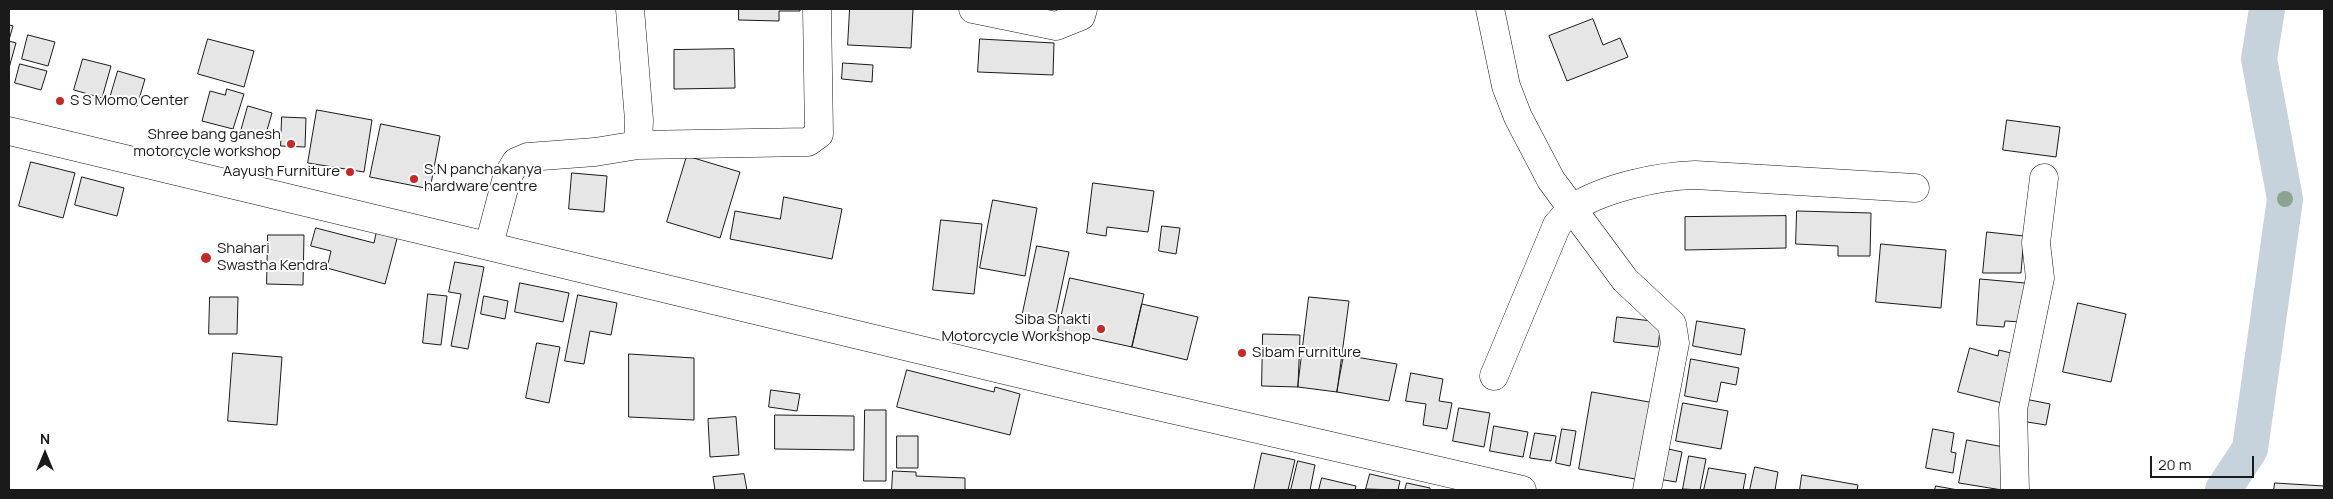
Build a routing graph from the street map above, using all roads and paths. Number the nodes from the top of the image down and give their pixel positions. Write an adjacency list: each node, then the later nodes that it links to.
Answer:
1 (630, 9): 7 (main road)
2 (818, 9): 7 (main road)
3 (973, 9): 4 (main road)
4 (1083, 9)
5 (1490, 9): 10 (main road)
6 (9, 131): 11 (main road)
7 (638, 145): 11 (main road)
8 (2044, 178): 15 (main road)
9 (1915, 188): 10 (main road)
10 (1572, 209): 12 (main road); 14 (main road)
11 (489, 245): 13 (main road)
12 (1494, 376)
13 (1522, 490)
14 (1647, 490)
15 (2015, 490)

